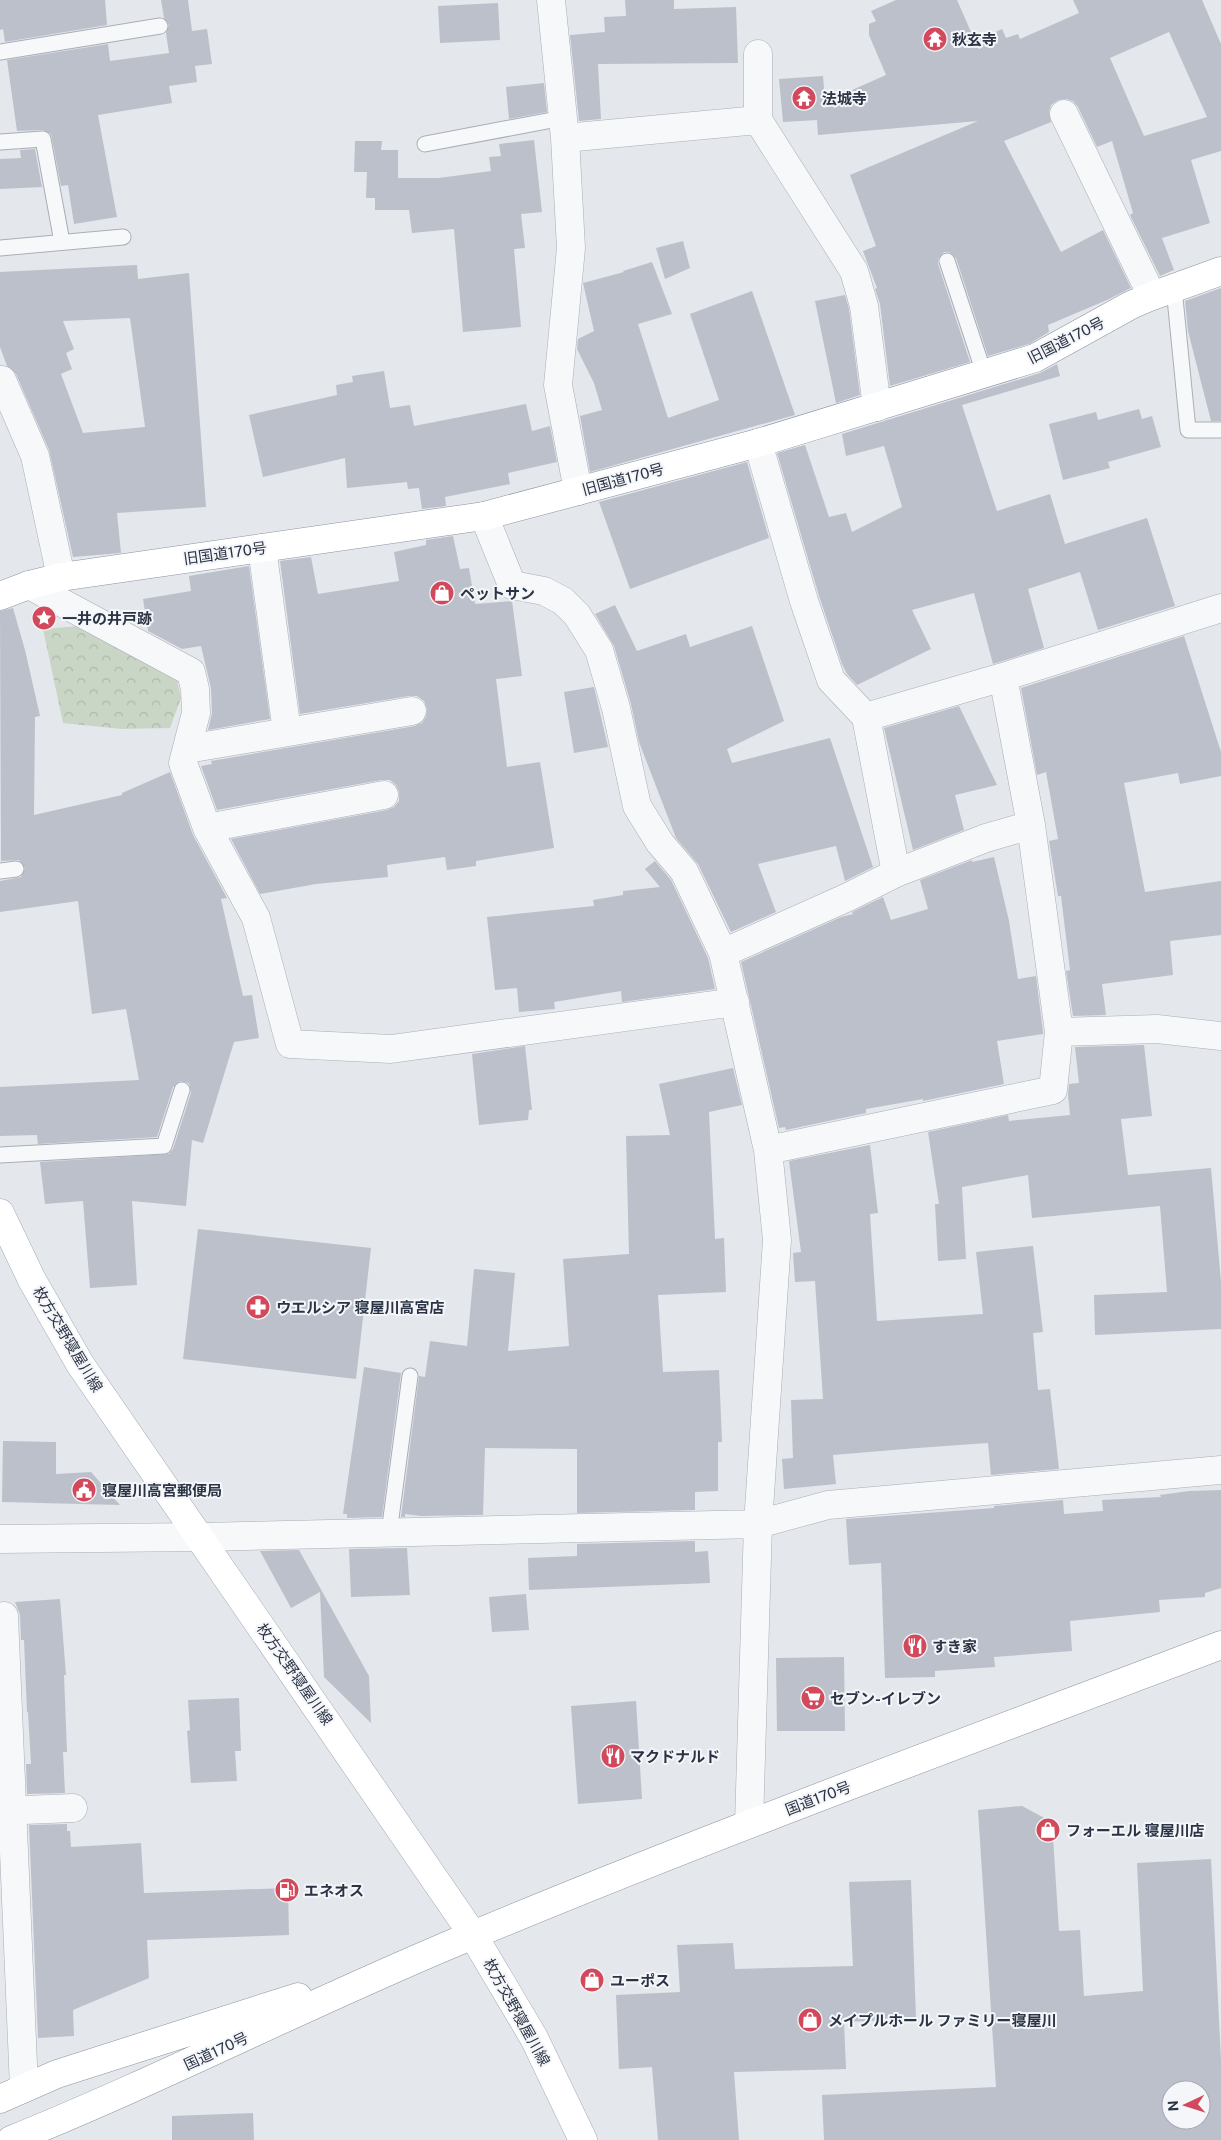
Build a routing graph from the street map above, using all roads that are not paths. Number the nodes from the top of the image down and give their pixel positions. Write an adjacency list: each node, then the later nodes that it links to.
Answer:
1 (551, 0): 7 (street)
2 (160, 26): 3 (lane)
3 (0, 52)
4 (758, 54): 6 (street)
5 (1064, 114): 15 (street)
6 (758, 120): 7 (street); 18 (street)
7 (564, 128): 9 (lane); 21 (street)
8 (0, 142): 11 (lane)
9 (425, 144)
10 (123, 237): 11 (lane)
11 (62, 242): 12 (lane)
12 (0, 248)
13 (947, 260): 16 (lane)
14 (1221, 271): 15 (main road, 旧国道170号)
15 (1163, 292): 16 (main road, 旧国道170号); 19 (lane)
16 (984, 374): 18 (main road, 旧国道170号)
17 (2, 380): 24 (street)
18 (877, 407): 20 (main road, 旧国道170号)
19 (1221, 430)
20 (758, 443): 21 (main road, 旧国道170号); 30 (street)
21 (578, 491): 22 (main road, 旧国道170号)
22 (484, 516): 23 (main road, 旧国道170号); 39 (street)
23 (262, 548): 24 (main road, 旧国道170号); 31 (street)
24 (61, 577): 25 (main road, 旧国道170号)
25 (29, 585): 26 (main road, 旧国道170号); 32 (street)
26 (0, 596)
27 (1221, 608): 28 (street)
28 (1003, 677): 30 (street); 34 (street)
29 (412, 711): 31 (street)
30 (866, 717): 38 (street)
31 (287, 732): 32 (street)
32 (187, 749): 35 (street)
33 (384, 795): 35 (street)
34 (1031, 825): 38 (street); 41 (street)
35 (207, 828): 40 (street)
36 (16, 869): 37 (lane)
37 (0, 870)
38 (896, 873): 39 (street)
39 (723, 953): 40 (street)
40 (735, 1002): 44 (street)
41 (1059, 1032): 42 (street); 44 (street)
42 (1221, 1036)
43 (182, 1090): 45 (lane)
44 (768, 1150): 49 (street)
45 (0, 1154)
46 (0, 1213): 51 (main road, 枚方交野寝屋川線)
47 (410, 1376): 50 (lane)
48 (1221, 1470): 49 (street)
49 (758, 1524): 50 (street); 57 (street)
50 (389, 1533): 51 (street)
51 (200, 1537): 52 (street); 58 (main road, 枚方交野寝屋川線)
52 (0, 1539)
53 (4, 1616): 56 (street)
54 (1221, 1645): 57 (main road, 国道170号)
55 (73, 1808): 56 (street)
56 (6, 1810): 60 (street)
57 (749, 1824): 58 (main road, 国道170号)
58 (473, 1935): 59 (main road, 国道170号); 62 (main road, 枚方交野寝屋川線)
59 (419, 1958): 60 (main road, 国道170号); 61 (main road, 国道170号)
60 (12, 2093)
61 (11, 2140)
62 (583, 2140)

